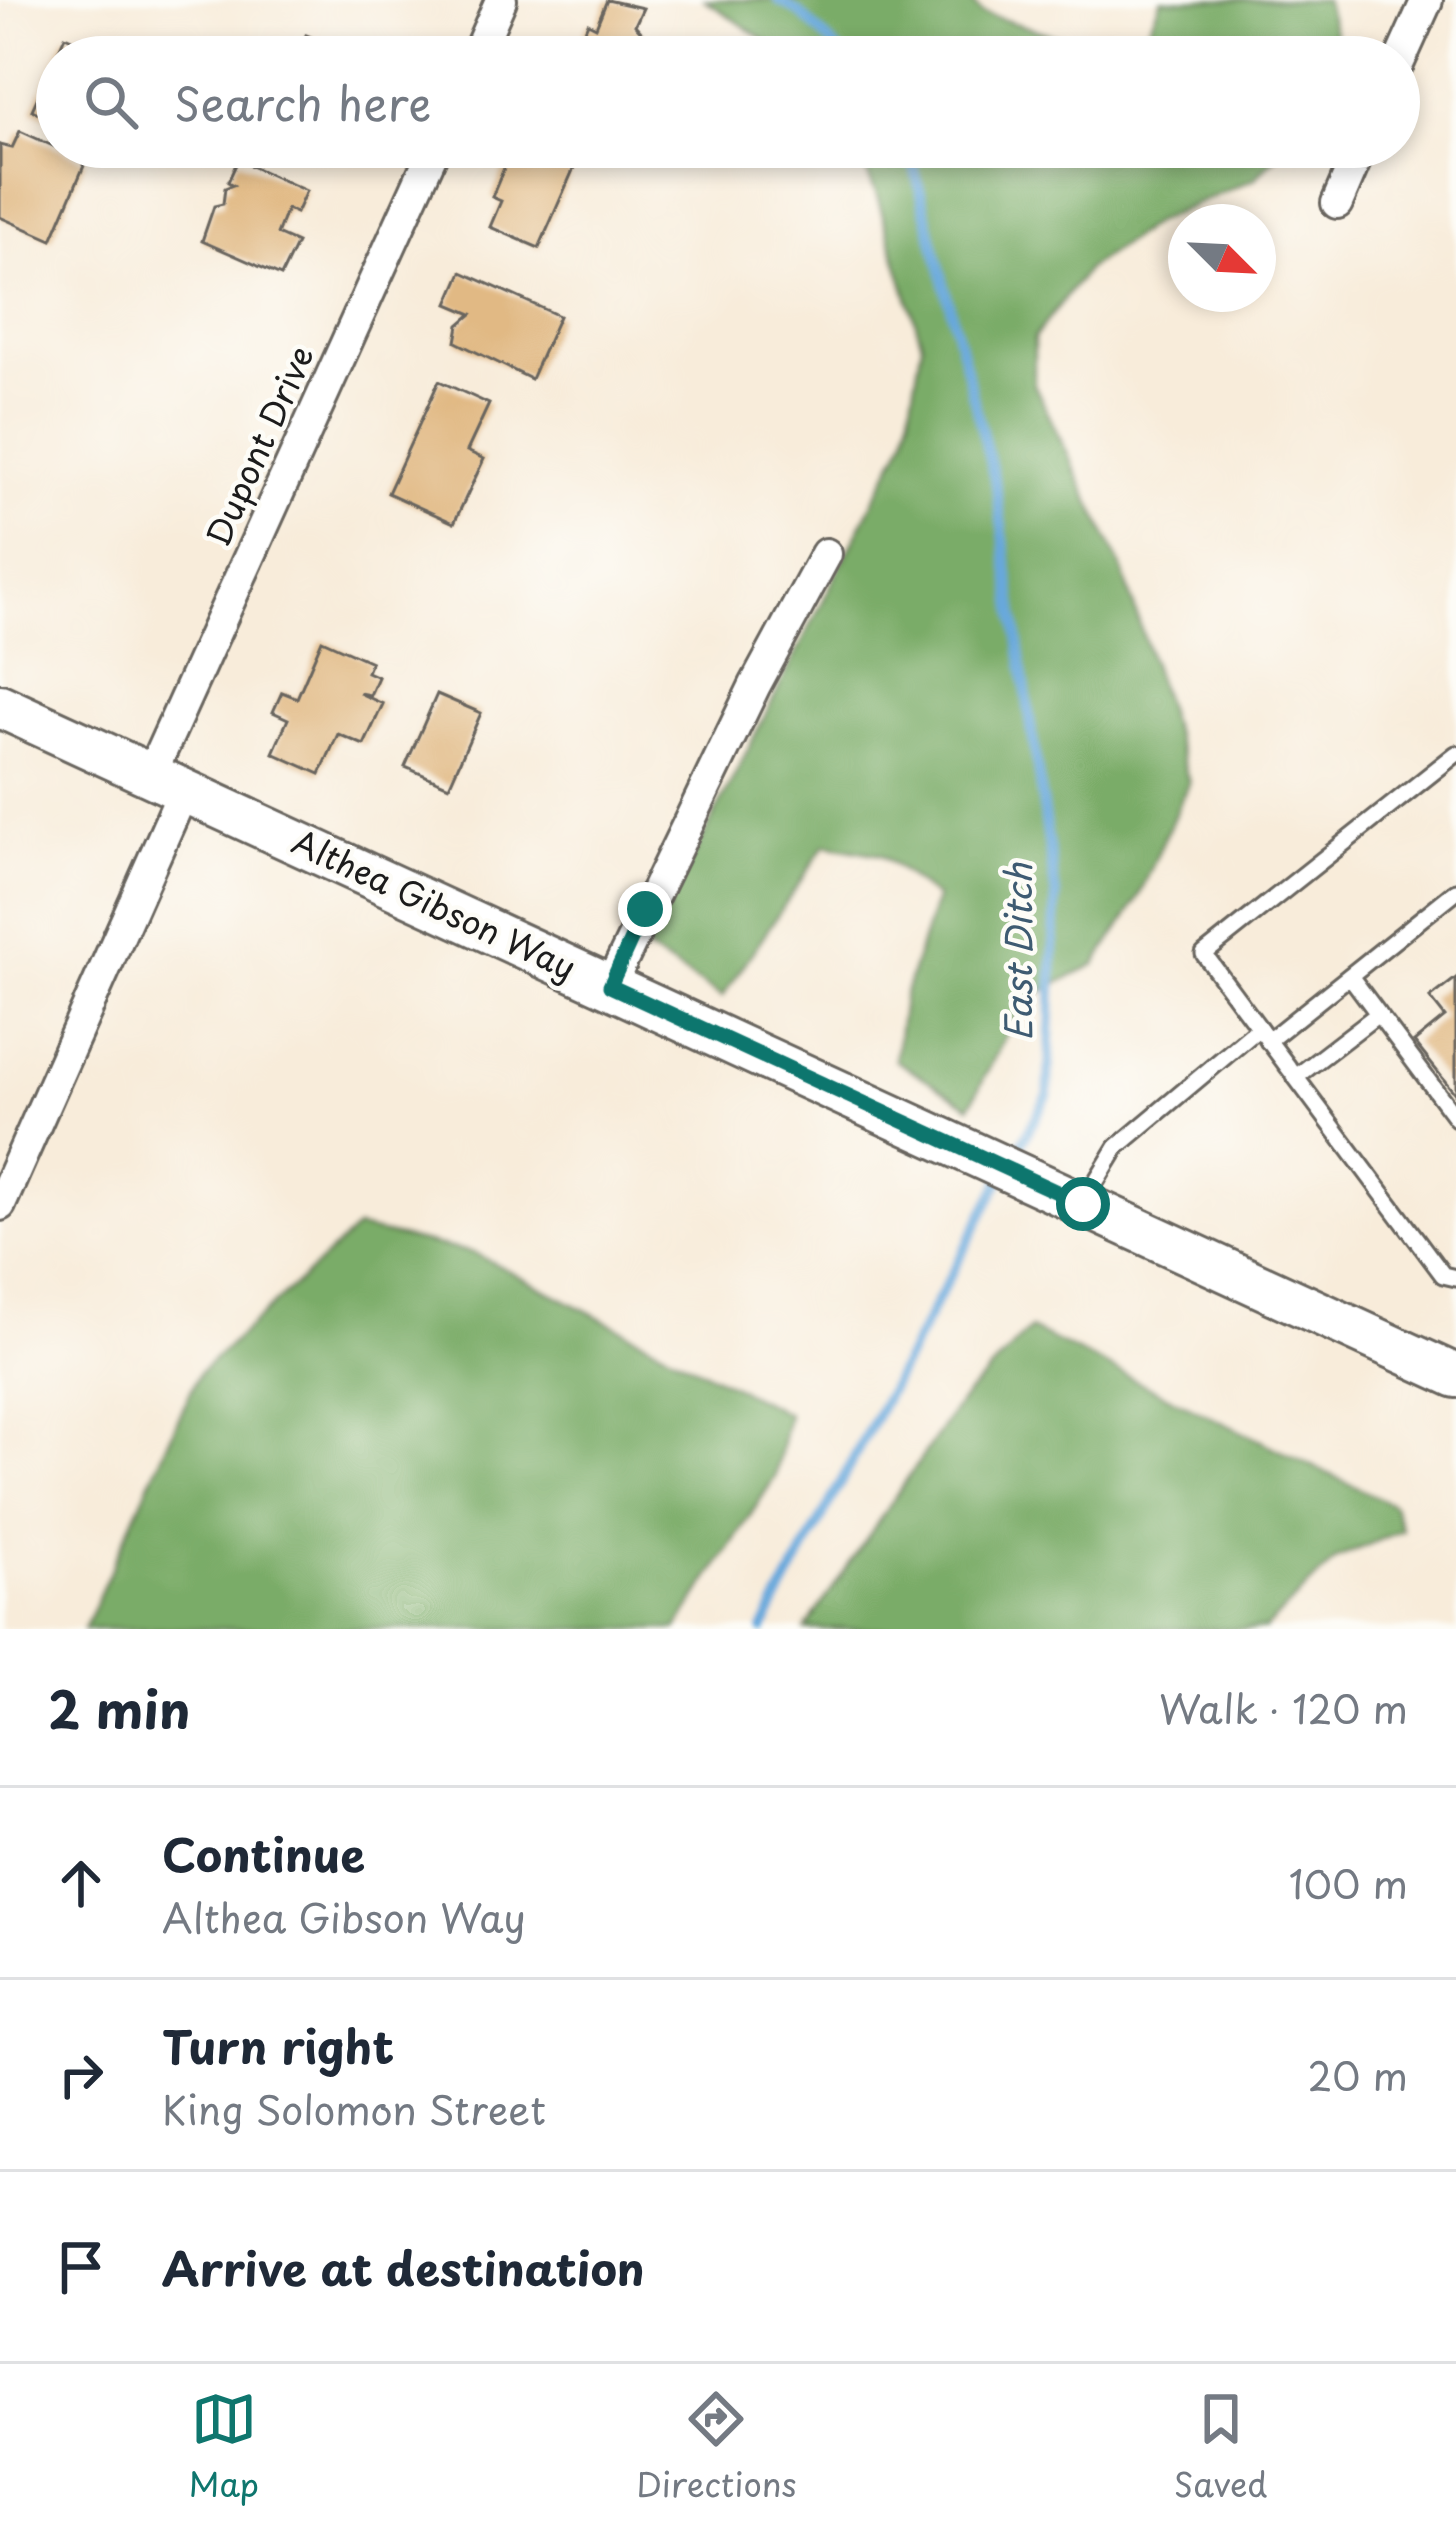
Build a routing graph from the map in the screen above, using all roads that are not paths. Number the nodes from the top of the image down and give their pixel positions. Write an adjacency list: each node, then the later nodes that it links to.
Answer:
1 (501, 0): 3 (street)
2 (1426, 0): 4 (street)
3 (485, 36)
4 (1410, 36)
5 (426, 168): 11 (street, Dupont Drive)
6 (1352, 168): 7 (street)
7 (1336, 203)
8 (826, 554): 14 (street)
9 (0, 706): 11 (street, Althea Gibson Way)
10 (1456, 754): 16 (lane)
11 (168, 782): 14 (street, Althea Gibson Way); 20 (street, Dupont Drive)
12 (1456, 891): 13 (lane)
13 (1349, 976): 15 (lane); 16 (lane)
14 (610, 986): 19 (street, Althea Gibson Way)
15 (1378, 1014): 17 (lane); 18 (lane)
16 (1264, 1034): 17 (lane); 19 (lane)
17 (1296, 1077): 21 (lane)
18 (1456, 1118)
19 (1083, 1204): 22 (street, Althea Gibson Way)
20 (0, 1205)
21 (1456, 1278)
22 (1456, 1376)

